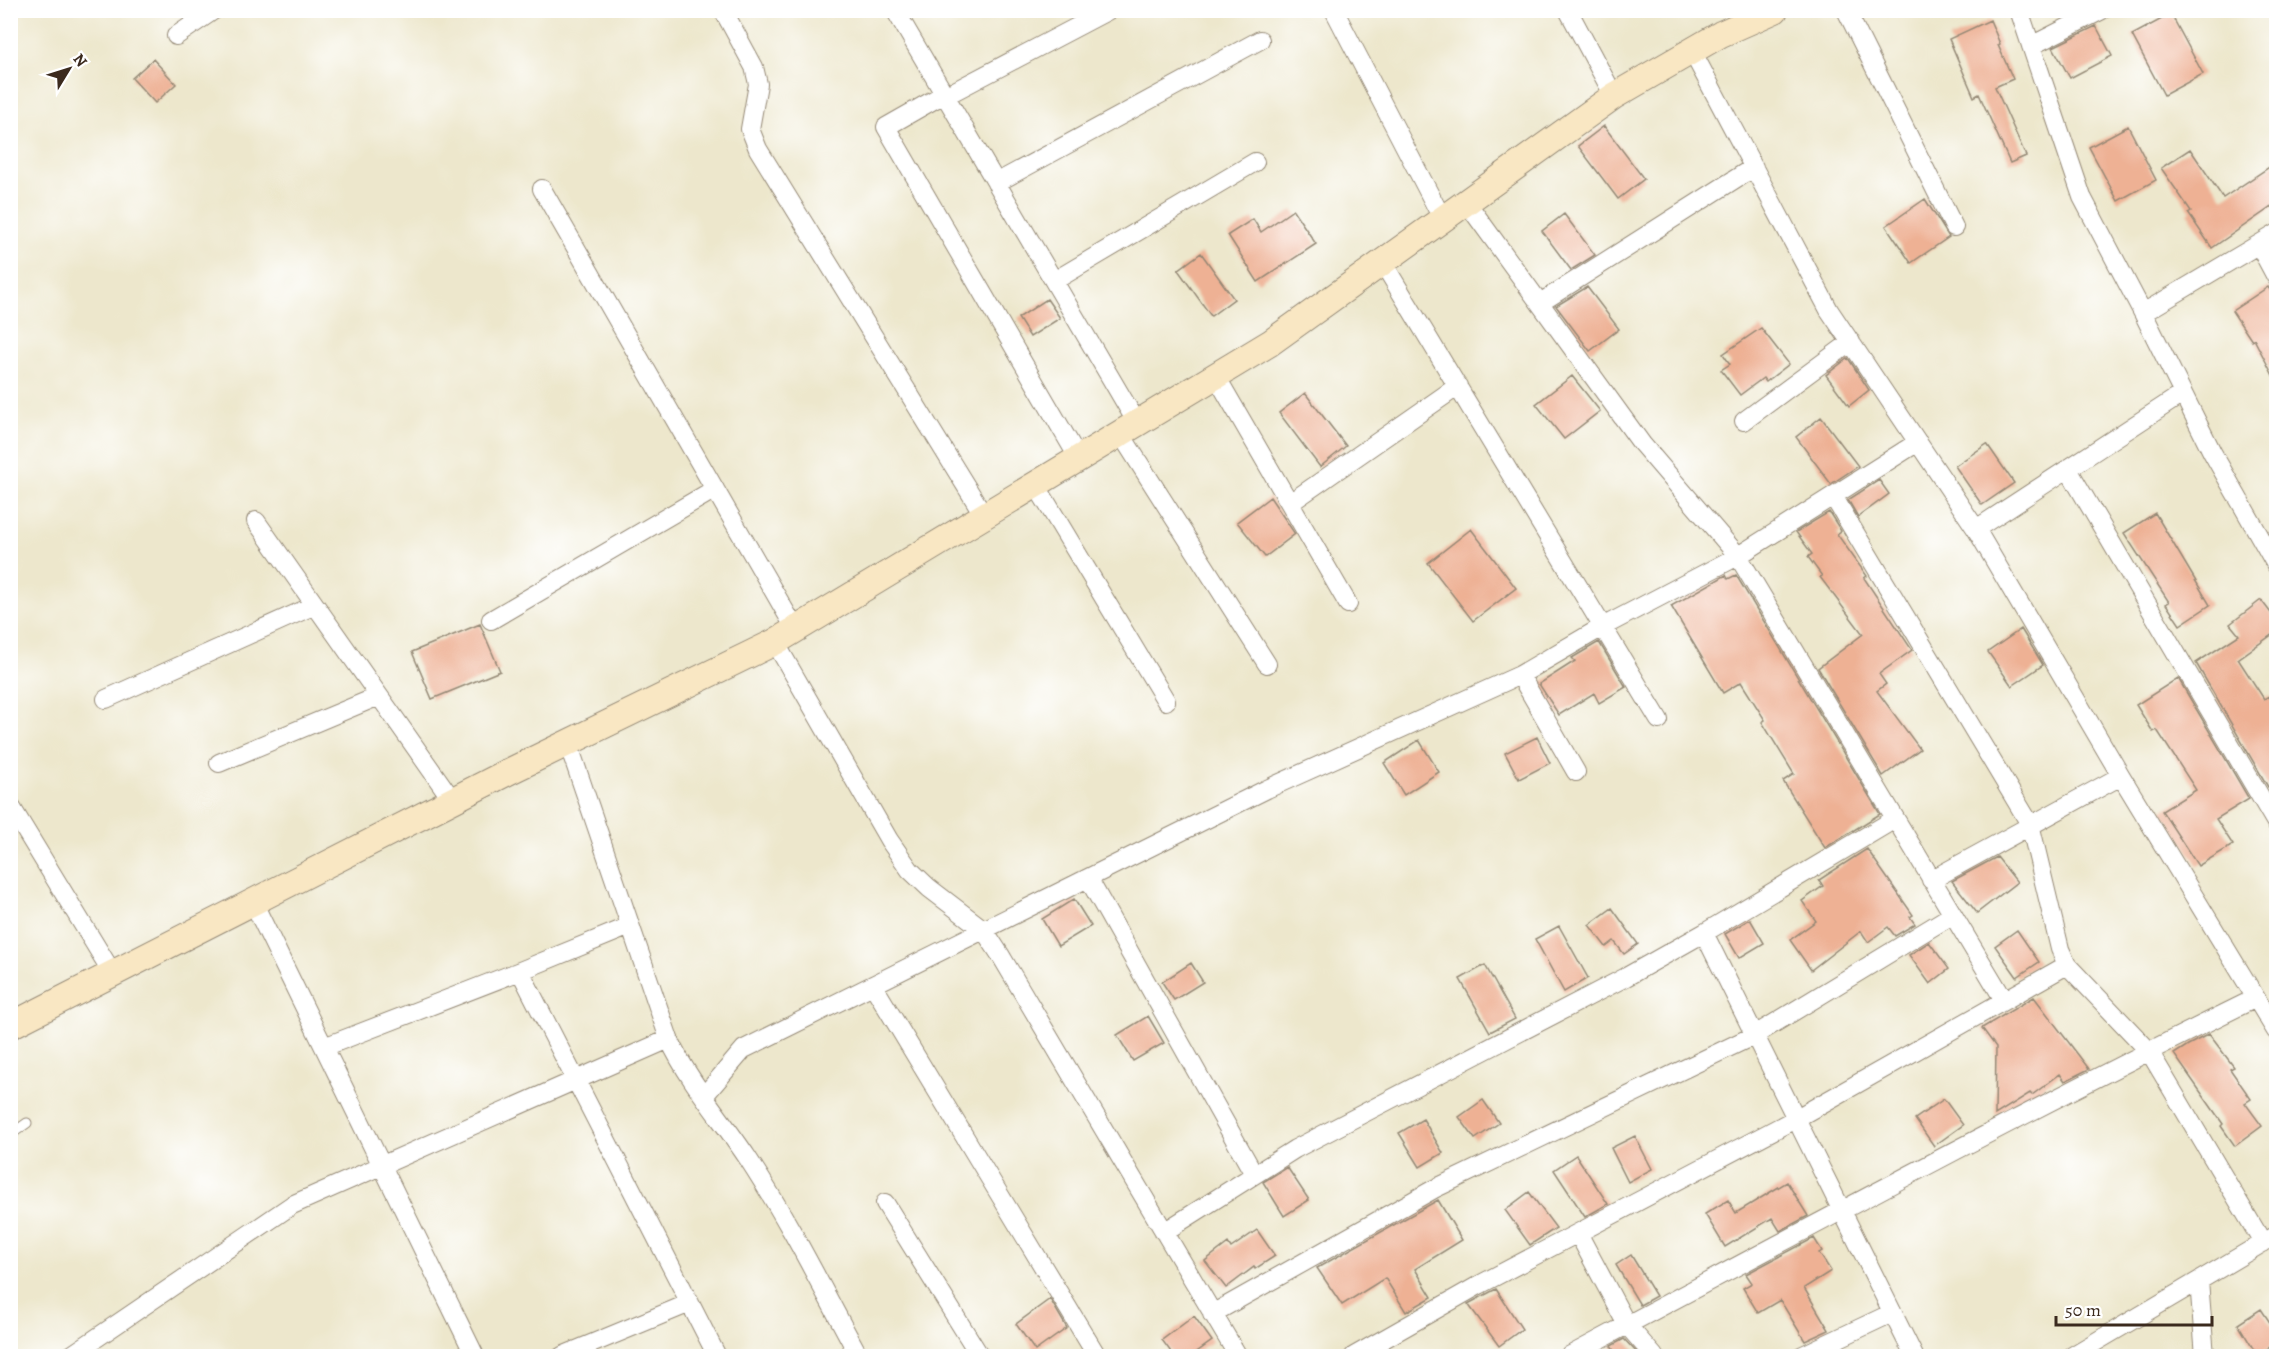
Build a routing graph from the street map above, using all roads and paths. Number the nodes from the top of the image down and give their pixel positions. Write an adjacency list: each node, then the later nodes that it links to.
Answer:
1 (214, 10): 11 (street)
2 (723, 10): 44 (street)
3 (896, 10): 15 (street)
4 (1109, 10): 15 (street)
5 (1334, 10): 22 (street)
6 (1568, 10): 16 (street)
7 (1775, 10): 14 (street)
8 (1846, 10): 23 (street)
9 (2019, 10): 13 (street)
10 (2102, 10): 13 (street)
11 (176, 36)
12 (1260, 40): 19 (street)
13 (2031, 46): 30 (street)
14 (1692, 51): 16 (street); 18 (street)
15 (944, 94): 19 (street); 38 (street)
16 (1614, 96): 21 (street)
17 (1255, 162): 28 (street)
18 (1754, 167): 29 (street); 31 (street)
19 (996, 183): 28 (street)
20 (542, 189): 41 (street)
21 (1467, 203): 22 (street); 29 (street)
22 (1443, 220): 26 (street)
23 (1954, 227)
24 (2277, 234): 25 (street)
25 (2259, 244): 27 (street); 30 (street)
26 (1383, 263): 32 (street); 33 (street)
27 (2277, 277)
28 (1054, 281): 36 (street)
29 (1540, 303): 47 (street)
30 (2143, 313): 34 (street)
31 (1851, 342): 35 (street); 37 (street)
32 (1216, 376): 36 (street); 43 (street)
33 (1458, 386): 43 (street); 52 (street)
34 (2182, 394): 39 (street); 48 (street)
35 (1744, 421)
36 (1129, 428): 38 (street); 54 (street)
37 (1918, 442): 42 (street); 46 (street)
38 (1078, 459): 40 (street)
39 (2068, 469): 46 (street); 67 (street)
40 (1036, 485): 44 (street); 58 (street)
41 (715, 489): 51 (street); 53 (street)
42 (1833, 496): 47 (street); 68 (street)
43 (1290, 503): 49 (street)
44 (985, 517): 53 (street)
45 (256, 521): 50 (street)
46 (1976, 529): 63 (street)
47 (1738, 556): 52 (street); 66 (street)
48 (2277, 565)
49 (1348, 604)
50 (315, 605): 56 (street); 57 (street)
51 (490, 620)
52 (1604, 626): 55 (street); 59 (street)
53 (786, 636): 60 (street); 74 (street)
54 (1267, 664)
55 (1520, 675): 62 (street); 69 (street)
56 (379, 696): 61 (street); 64 (street)
57 (106, 699)
58 (1166, 701)
59 (1659, 720)
60 (567, 743): 64 (street); 73 (street)
61 (219, 763)
62 (1576, 772)
63 (2121, 776): 68 (street); 80 (street)
64 (453, 801): 71 (street)
65 (10, 805): 78 (street)
66 (1895, 819): 70 (street); 75 (street)
67 (2277, 823)
68 (2030, 824): 70 (street); 76 (street)
69 (1088, 878): 74 (street); 94 (street)
70 (1931, 880): 72 (street)
71 (253, 902): 78 (street); 86 (street)
72 (1952, 915): 81 (street); 84 (street)
73 (630, 926): 77 (street); 85 (street)
74 (984, 930): 79 (street); 97 (street)
75 (1704, 933): 84 (street); 94 (street)
76 (2067, 965): 81 (street); 87 (street)
77 (519, 971): 86 (street); 88 (street)
78 (113, 974): 82 (street)
79 (873, 985): 89 (street); 111 (street)
80 (2256, 998): 83 (street); 87 (street)
81 (2004, 1000): 90 (street)
82 (10, 1026)
83 (2277, 1031)
84 (1755, 1035): 90 (street); 103 (street)
85 (669, 1040): 88 (street); 89 (street)
86 (324, 1047): 93 (street)
87 (2149, 1051): 96 (street); 99 (street)
88 (575, 1080): 93 (street); 101 (street)
89 (704, 1096): 109 (street)
90 (1795, 1119): 96 (street); 98 (street)
91 (27, 1123): 92 (lane)
92 (10, 1135)
93 (382, 1166): 105 (street); 106 (street)
94 (1254, 1174): 97 (street)
95 (885, 1203): 110 (street)
96 (1840, 1210): 102 (street); 104 (street)
97 (1164, 1232): 103 (street)
98 (1578, 1233): 104 (street); 113 (street)
99 (2270, 1239): 100 (street)
100 (2199, 1281): 118 (street); 119 (street)
101 (690, 1303): 107 (street); 108 (street)
102 (1892, 1313): 116 (street); 117 (street)
103 (1212, 1314): 112 (street)
104 (1627, 1325): 114 (street); 115 (street)
105 (70, 1356)
106 (475, 1356)
107 (562, 1356)
108 (717, 1356)
109 (859, 1356)
110 (980, 1356)
111 (1097, 1356)
112 (1238, 1356)
113 (1354, 1356)
114 (1569, 1356)
115 (1654, 1356)
116 (1801, 1356)
117 (1914, 1356)
118 (2074, 1356)
119 (2205, 1356)

